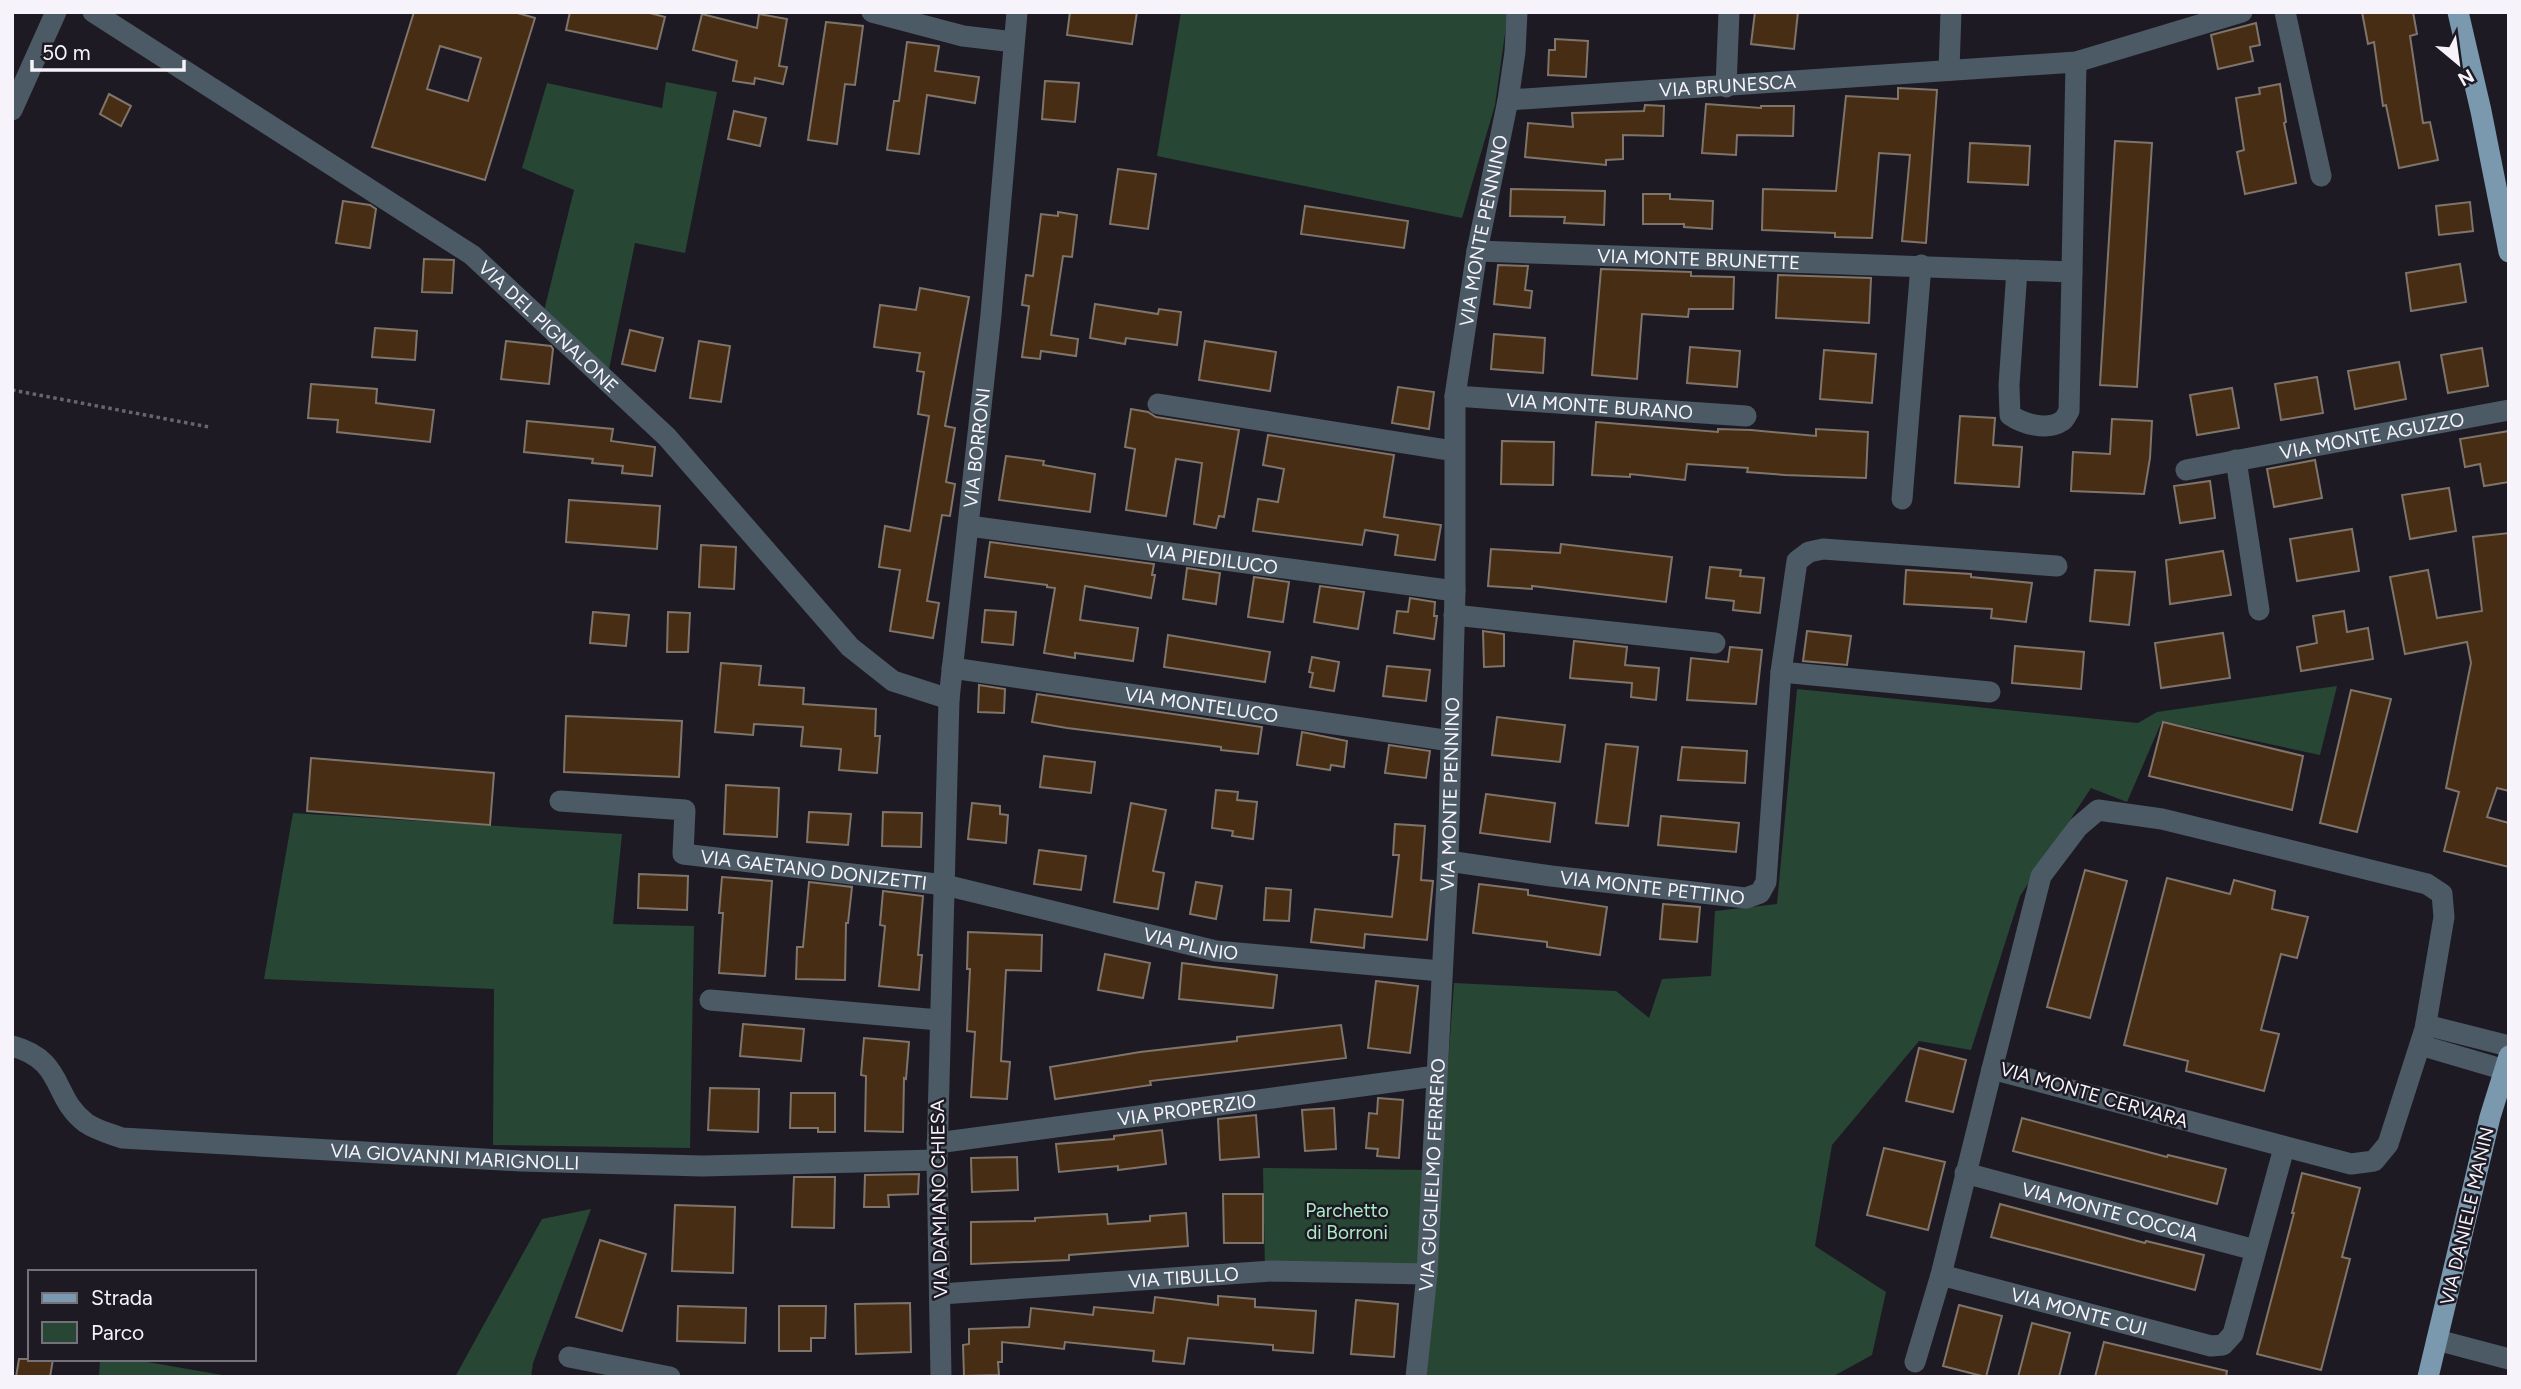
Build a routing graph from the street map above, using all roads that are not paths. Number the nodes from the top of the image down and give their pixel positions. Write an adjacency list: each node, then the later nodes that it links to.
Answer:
1 (57, 12): 16 (street)
2 (93, 12): 40 (street, VIA DEL PIGNALONE)
3 (872, 12): 11 (street)
4 (1017, 12): 11 (street, VIA BORRONI)
5 (1517, 12): 15 (street, VIA MONTE PENNINO)
6 (1729, 12): 14 (street)
7 (1951, 12): 13 (street)
8 (2242, 12): 12 (street, VIA BRUNESCA)
9 (2285, 12): 17 (street)
10 (2458, 12): 19 (main road)
11 (1014, 42): 31 (street, VIA BORRONI)
12 (2076, 62): 13 (street, VIA BRUNESCA); 22 (street)
13 (1949, 70): 14 (street, VIA BRUNESCA)
14 (1726, 87): 15 (street, VIA BRUNESCA)
15 (1508, 100): 18 (street, VIA MONTE PENNINO)
16 (12, 110)
17 (2321, 176)
18 (1477, 251): 20 (street, VIA MONTE BRUNETTE); 23 (street, VIA MONTE PENNINO)
19 (2509, 252)
20 (1921, 265): 21 (street, VIA MONTE BRUNETTE); 30 (street)
21 (2017, 270): 22 (street, VIA MONTE BRUNETTE); 22 (street)
22 (2072, 272)
23 (1455, 396): 26 (street, VIA MONTE BURANO); 27 (street, VIA MONTE PENNINO)
24 (1158, 404): 27 (street)
25 (2509, 411): 28 (street, VIA MONTE AGUZZO)
26 (1746, 416)
27 (1454, 451): 33 (street, VIA MONTE PENNINO)
28 (2235, 460): 29 (street, VIA MONTE AGUZZO); 34 (street)
29 (2186, 470)
30 (1902, 499)
31 (969, 526): 33 (street, VIA PIEDILUCO); 37 (street, VIA BORRONI)
32 (2057, 566): 38 (street, VIA MONTE PETTINO)
33 (1455, 591): 35 (street, VIA MONTE PENNINO)
34 (2259, 610)
35 (1454, 615): 36 (street); 41 (street, VIA MONTE PENNINO)
36 (1715, 643)
37 (953, 668): 40 (street, VIA BORRONI); 41 (street, VIA MONTELUCO)
38 (1781, 672): 39 (street); 43 (street, VIA MONTE PETTINO)
39 (1990, 692)
40 (949, 699): 44 (street, VIA BORRONI)
41 (1451, 741): 43 (street, VIA MONTE PENNINO)
42 (560, 801): 44 (street, VIA GAETANO DONIZETTI)
43 (1448, 861): 45 (street, VIA MONTE PENNINO)
44 (945, 885): 45 (street, VIA PLINIO); 47 (street, VIA DAMIANO CHIESA)
45 (1441, 971): 53 (street, VIA GUGLIELMO FERRERO)
46 (710, 1000): 47 (street)
47 (939, 1020): 55 (street, VIA DAMIANO CHIESA)
48 (2423, 1035): 50 (street); 51 (street); 52 (street, VIA MONTE CERVARA); 54 (street, VIA MONTE CERVARA)
49 (12, 1046): 55 (street, VIA GIOVANNI MARIGNOLLI)
50 (2509, 1046)
51 (2507, 1063): 61 (main road, VIA DANIELE MANIN)
52 (1992, 1069): 54 (street, VIA MONTE CERVARA); 56 (street)
53 (1436, 1076): 55 (street, VIA PROPERZIO); 58 (street, VIA GUGLIELMO FERRERO)
54 (2284, 1148): 57 (street, VIA MONTE CUI)
55 (937, 1151): 60 (street, VIA DAMIANO CHIESA)
56 (1965, 1172): 57 (street, VIA MONTE COCCIA); 59 (street)
57 (2255, 1250): 59 (street, VIA MONTE CUI)
58 (1427, 1274): 60 (street, VIA TIBULLO); 67 (street, VIA GUGLIELMO FERRERO)
59 (1941, 1275): 64 (street)
60 (941, 1294): 66 (street, VIA DAMIANO CHIESA)
61 (2437, 1340): 63 (street); 68 (main road, VIA DANIELE MANIN)
62 (569, 1357): 65 (street)
63 (2509, 1359)
64 (1915, 1362)
65 (670, 1377)
66 (941, 1377)
67 (1416, 1377)
68 (2428, 1377)

